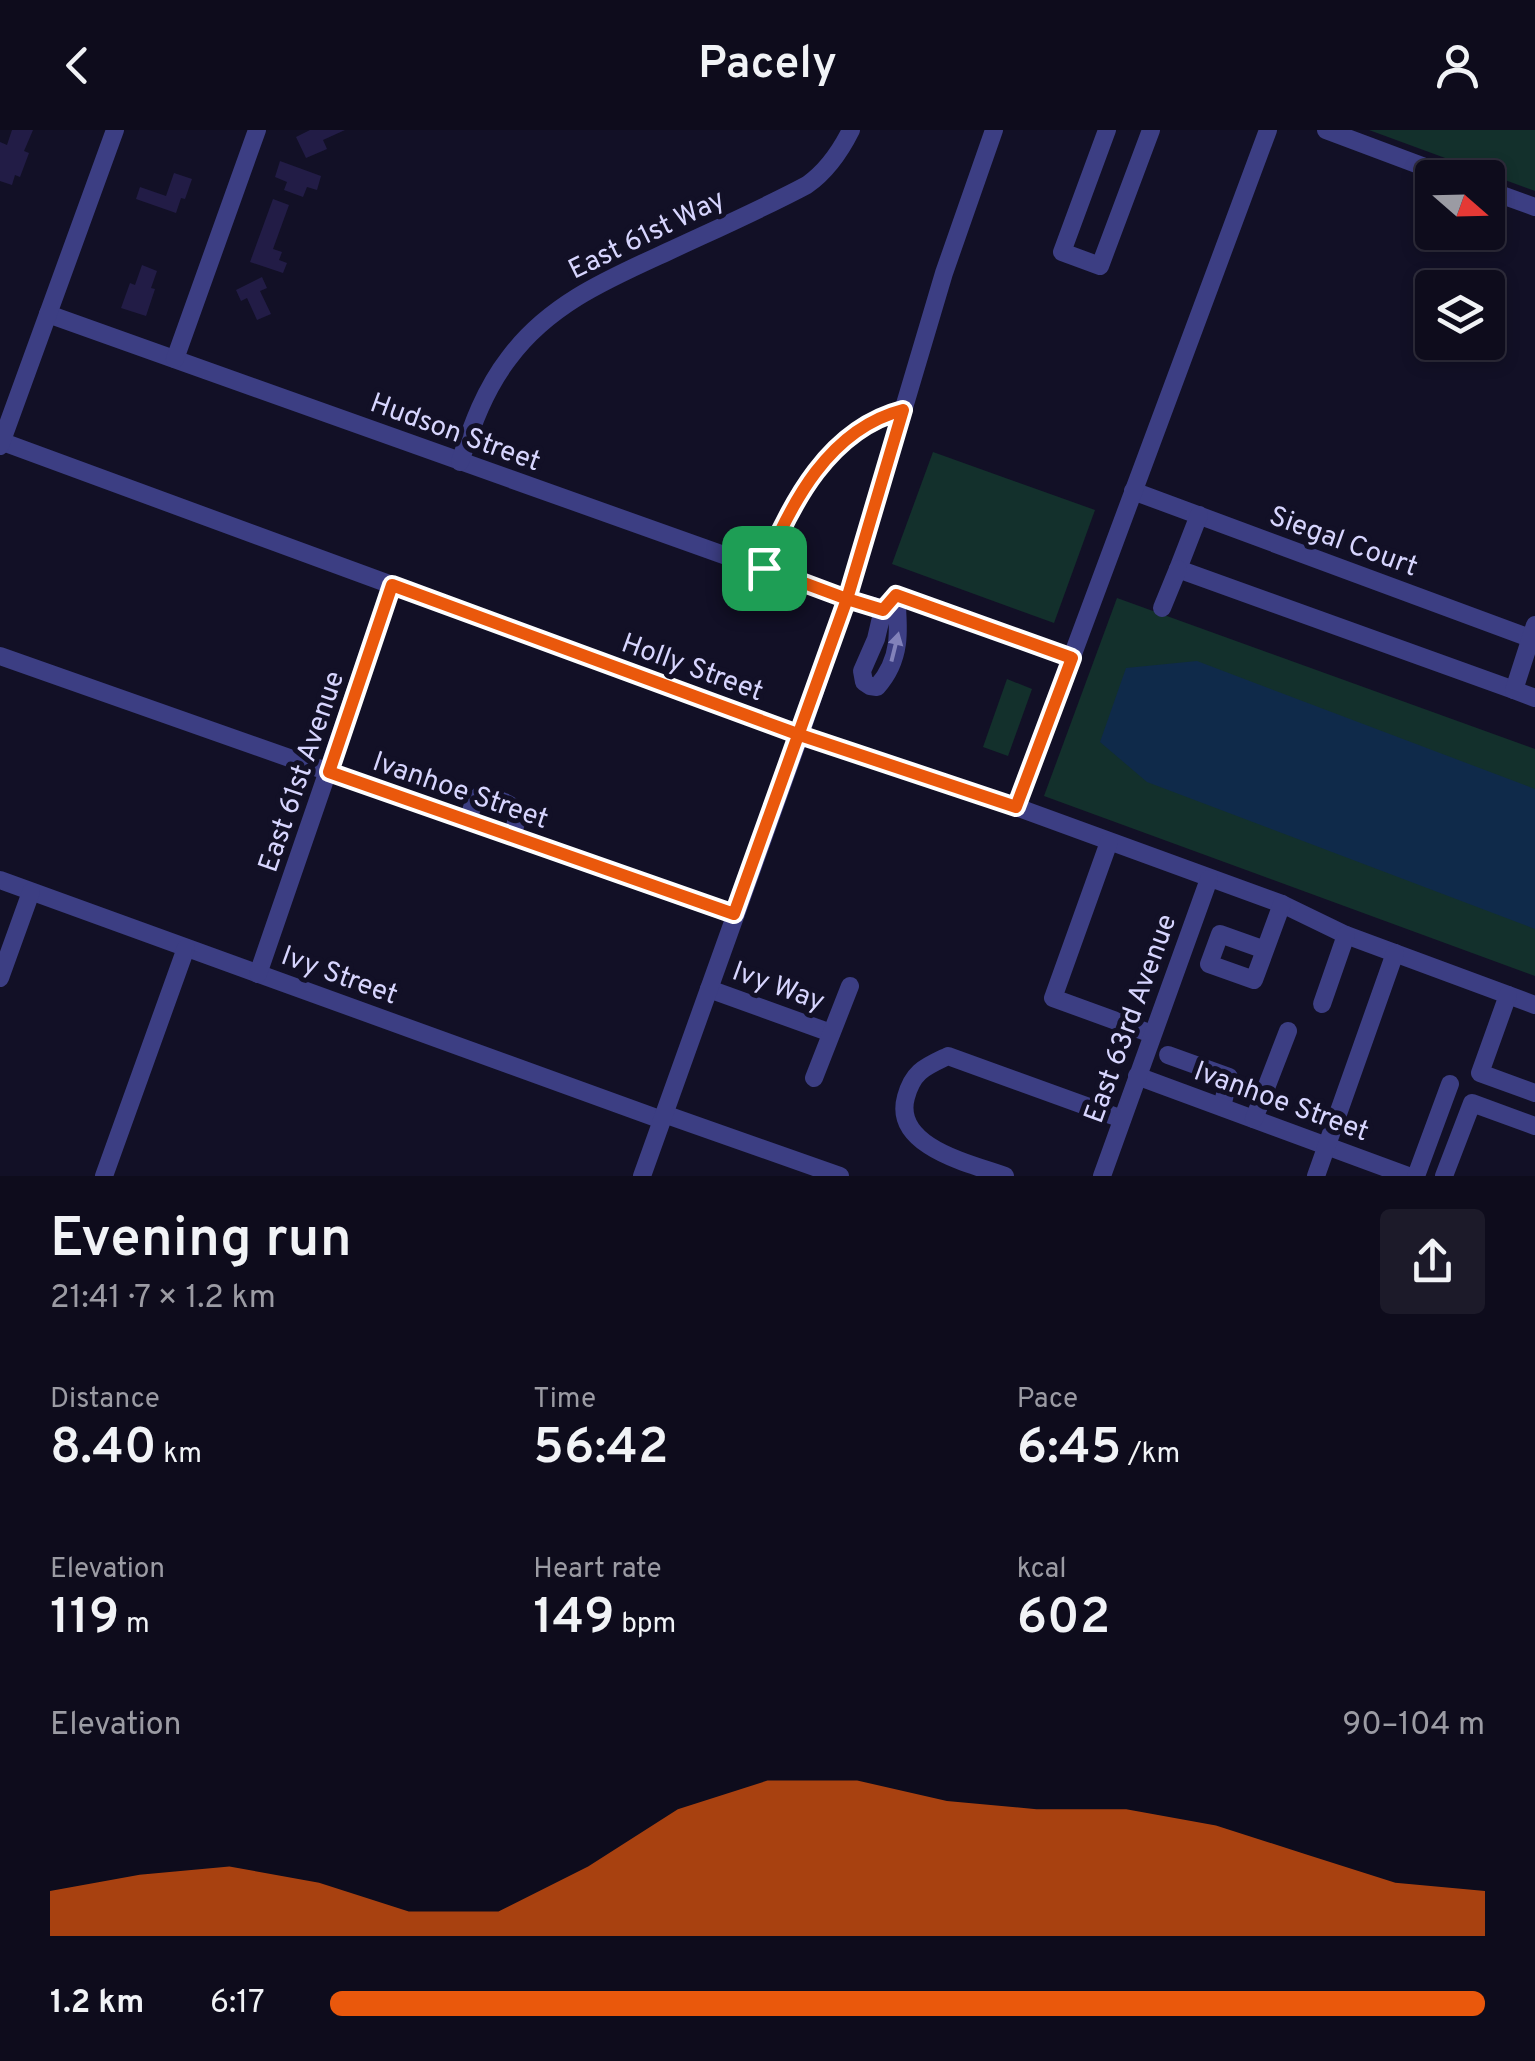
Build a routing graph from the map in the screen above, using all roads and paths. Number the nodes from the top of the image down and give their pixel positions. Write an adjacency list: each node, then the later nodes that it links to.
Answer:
1 (114, 130): 12 (street)
2 (257, 130): 13 (street)
3 (851, 130): 16 (street, East 61st Way)
4 (994, 130): 14 (street)
5 (1107, 130): 6 (street)
6 (1151, 130)
7 (1268, 130): 17 (street)
8 (1326, 130): 9 (street)
9 (1415, 163)
10 (1505, 196): 11 (street)
11 (1535, 207)
12 (48, 314): 13 (street, Hudson Street); 15 (street)
13 (175, 359): 16 (street, Hudson Street)
14 (903, 410): 19 (street); 22 (street)
15 (1, 443): 21 (street, Holly Street)
16 (460, 462): 19 (street, Hudson Street)
17 (1134, 491): 18 (street, Siegal Court); 26 (street)
18 (1199, 516): 20 (street); 24 (street, Siegal Court)
19 (764, 568): 22 (street, Hudson Street)
20 (1178, 569): 23 (street); 27 (street)
21 (392, 585): 29 (street, Holly Street); 30 (street, East 61st Avenue)
22 (847, 599): 26 (street, Hudson Street); 29 (street)
23 (1162, 608)
24 (1533, 635): 27 (street)
25 (0, 656): 30 (street, Ivanhoe Street)
26 (1072, 658): 31 (street)
27 (1514, 690): 28 (street)
28 (1535, 698)
29 (800, 735): 31 (street, Holly Street); 39 (street)
30 (329, 772): 32 (street, Ivanhoe Street); 44 (street, East 61st Avenue)
31 (1016, 807): 34 (street, Holly Street)
32 (468, 821): 33 (street, Ivanhoe Street); 33 (street)
33 (512, 836): 39 (street, Ivanhoe Street)
34 (1109, 842): 35 (street, Holly Street); 53 (street)
35 (1209, 879): 38 (street, Holly Street); 53 (street, East 63rd Avenue)
36 (0, 880): 37 (street, Ivy Street)
37 (31, 892): 41 (street, Ivy Street); 45 (street)
38 (1282, 904): 40 (street, Holly Street); 42 (street)
39 (734, 914): 47 (street)
40 (1346, 935): 43 (street, Holly Street); 49 (street)
41 (186, 948): 44 (street, Ivy Street); 66 (street)
42 (1265, 950)
43 (1395, 953): 48 (street, Holly Street); 64 (street)
44 (258, 974): 60 (street, Ivy Street)
45 (0, 978)
46 (850, 986): 52 (street)
47 (709, 989): 52 (street, Ivy Way); 60 (street)
48 (1508, 994): 50 (street, Holly Street); 58 (street)
49 (1322, 1004)
50 (1535, 1005)
51 (1288, 1030): 62 (street)
52 (830, 1033): 56 (street)
53 (1152, 1034): 55 (street, East 63rd Avenue)
54 (1168, 1055): 59 (street)
55 (1137, 1076): 59 (street, Ivanhoe Street); 61 (street, East 63rd Avenue)
56 (814, 1078)
57 (1450, 1084): 73 (street)
58 (1535, 1093)
59 (1222, 1107): 62 (street, Ivanhoe Street)
60 (663, 1117): 67 (street); 68 (street, Ivy Street)
61 (1122, 1119): 69 (street); 70 (street, East 63rd Avenue)
62 (1254, 1119): 64 (street, Ivanhoe Street)
63 (1535, 1126): 74 (street)
64 (1326, 1145): 65 (street, Ivanhoe Street); 71 (street)
65 (1365, 1168): 72 (street, Ivanhoe Street)
66 (104, 1176)
67 (642, 1176)
68 (840, 1176)
69 (1005, 1176)
70 (1102, 1176)
71 (1316, 1176)
72 (1408, 1176)
73 (1416, 1176)
74 (1444, 1176)

